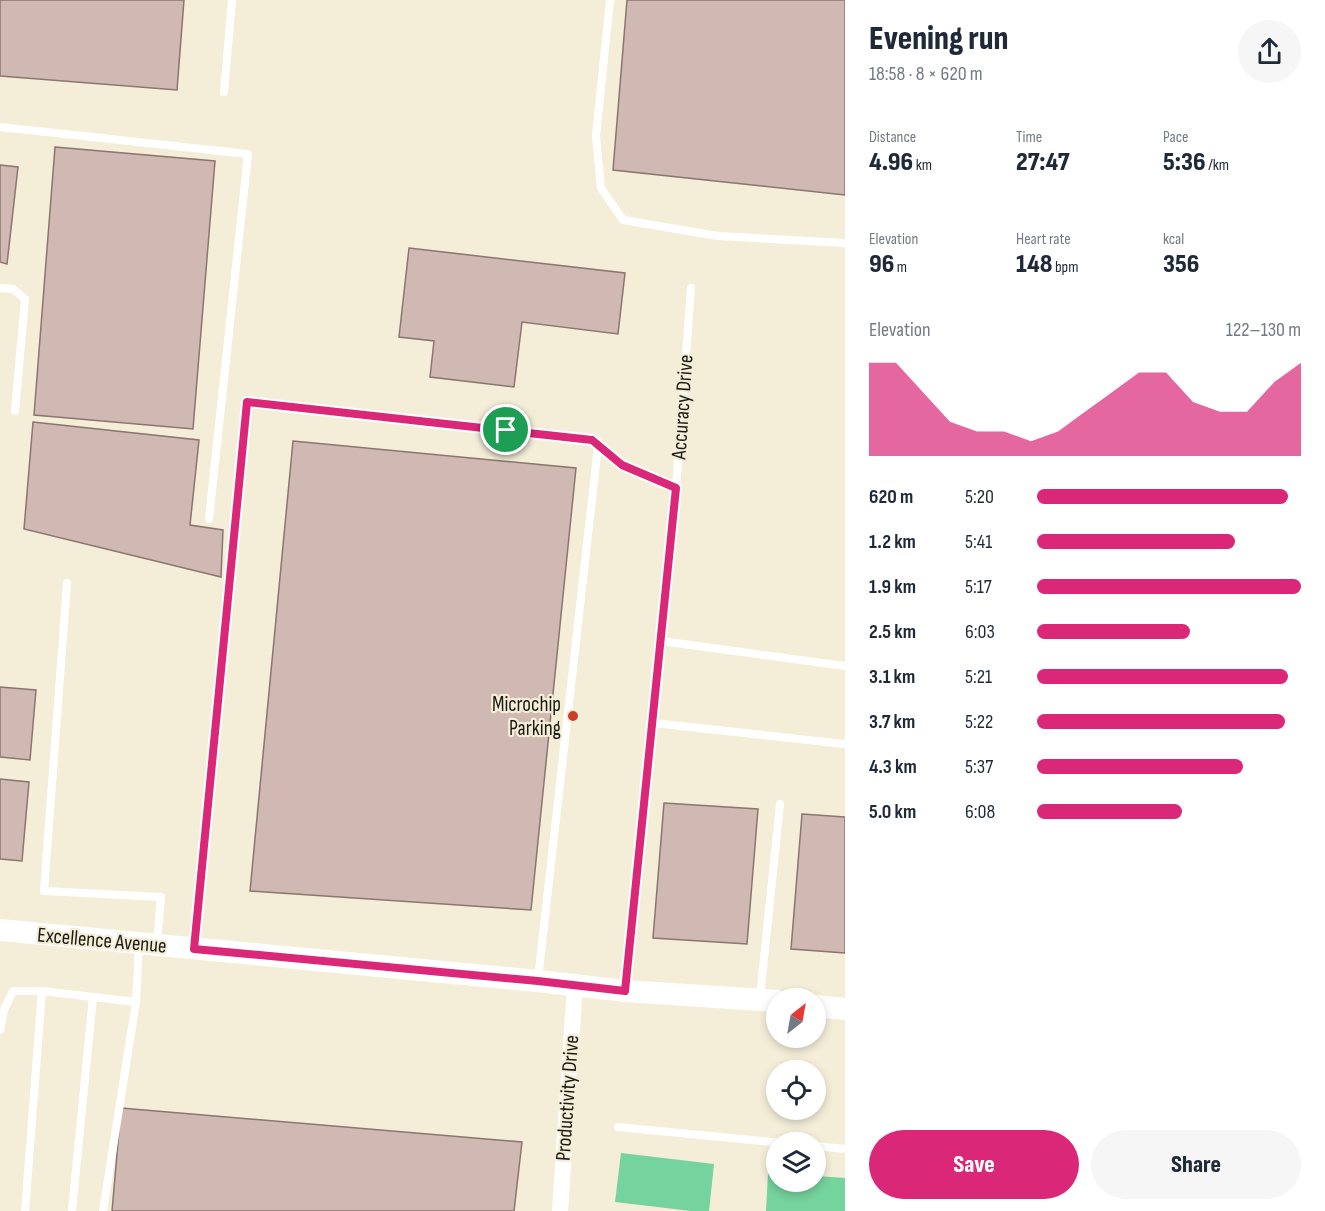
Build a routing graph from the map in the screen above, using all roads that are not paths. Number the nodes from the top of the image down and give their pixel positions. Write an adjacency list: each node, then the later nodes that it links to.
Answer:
1 (232, 0): 3 (lane)
2 (610, 0): 5 (lane)
3 (224, 92)
4 (0, 127): 11 (lane)
5 (845, 243)
6 (0, 288): 8 (lane)
7 (692, 288): 10 (lane, Accuracy Drive)
8 (15, 411)
9 (598, 446): 10 (lane); 20 (lane); 21 (lane)
10 (676, 488): 13 (lane, Accuracy Drive)
11 (209, 519)
12 (67, 583): 19 (lane)
13 (661, 641): 14 (lane); 15 (lane, Accuracy Drive)
14 (845, 666)
15 (653, 723): 16 (lane); 25 (lane, Accuracy Drive)
16 (845, 744)
17 (780, 804): 23 (lane)
18 (0, 930): 19 (street, Excellence Avenue)
19 (148, 944): 20 (street, Excellence Avenue); 28 (lane)
20 (194, 949): 21 (street, Excellence Avenue)
21 (538, 981): 22 (street, Excellence Avenue)
22 (575, 985): 25 (street, Excellence Avenue); 39 (street, Productivity Drive)
23 (770, 988)
24 (42, 991): 26 (lane); 31 (lane); 36 (lane)
25 (625, 991): 27 (street, Excellence Avenue)
26 (93, 997): 28 (lane); 37 (lane)
27 (766, 1000)
28 (136, 1002): 38 (lane)
29 (826, 1007): 30 (street)
30 (845, 1009)
31 (0, 1030)
32 (618, 1126): 33 (lane)
33 (766, 1141)
34 (826, 1147): 35 (lane)
35 (845, 1149)
36 (24, 1211)
37 (72, 1211)
38 (103, 1211)
39 (560, 1211)

